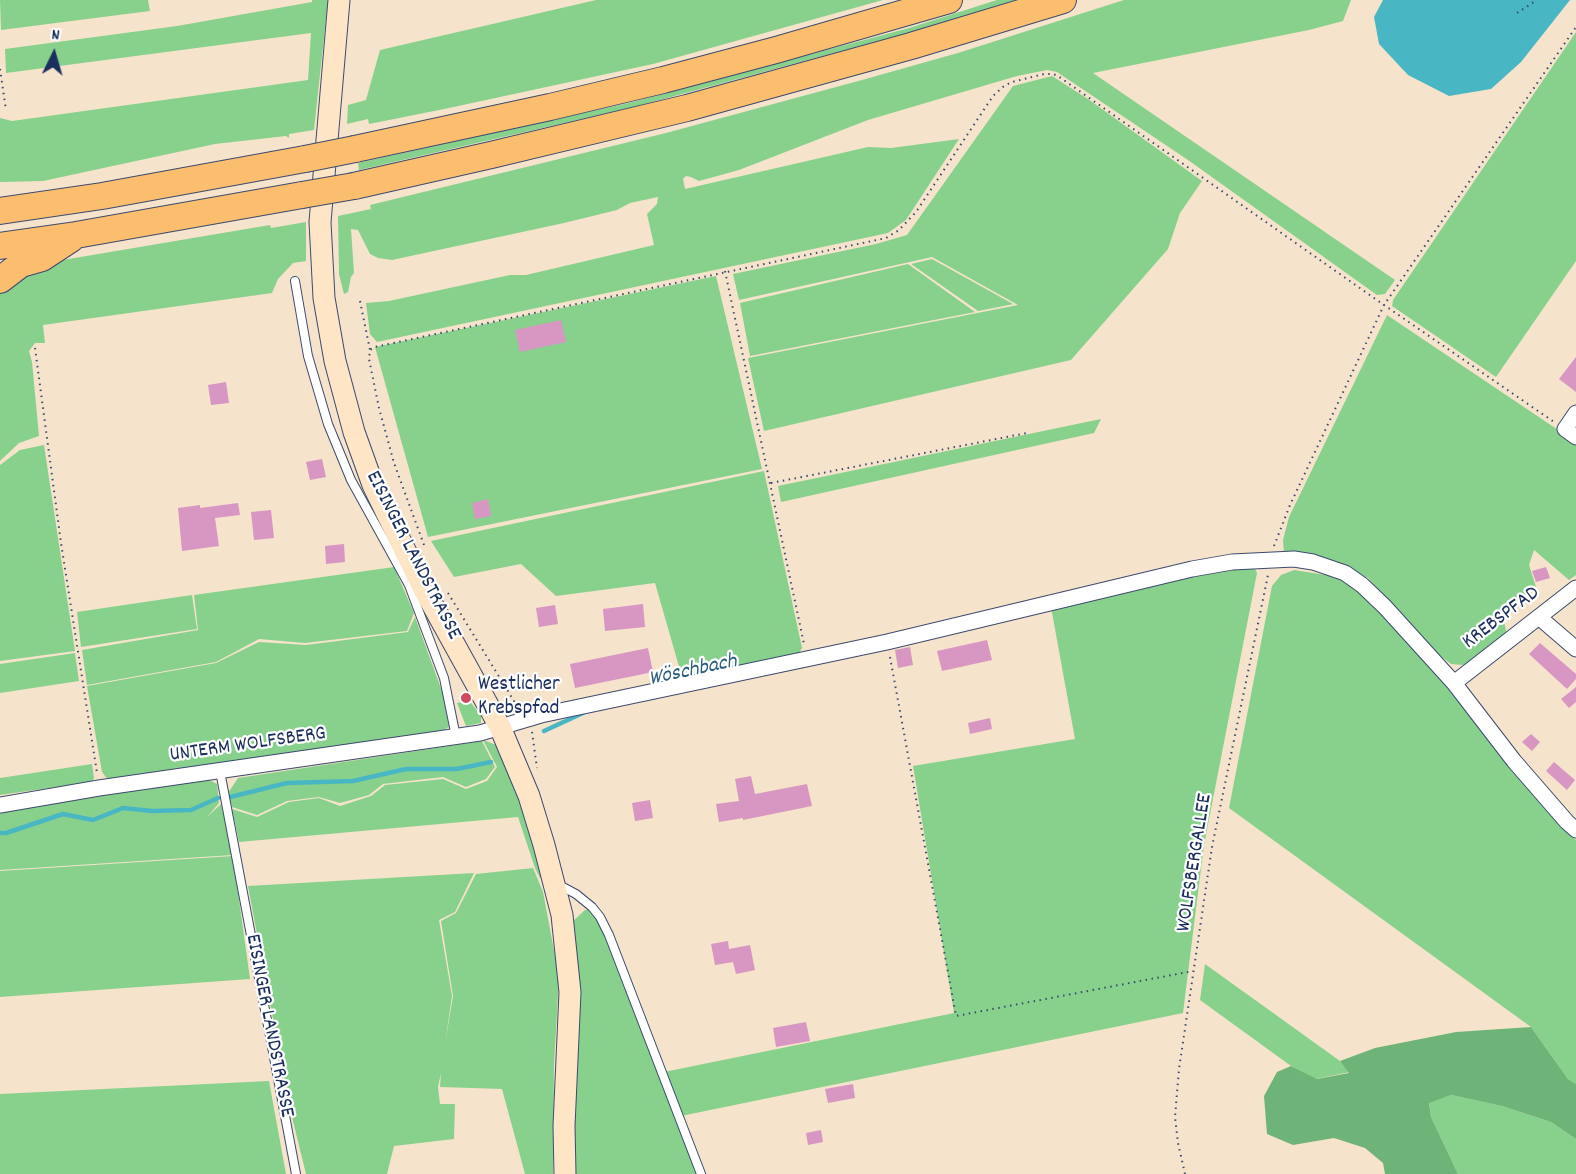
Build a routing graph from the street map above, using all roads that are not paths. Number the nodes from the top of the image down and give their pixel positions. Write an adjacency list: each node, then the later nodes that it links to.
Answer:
1 (339, 0): 17 (main road, EISINGER LANDSTRASSE)
2 (949, 0): 5 (highway, bridge)
3 (1063, 0): 7 (highway, bridge)
4 (0, 193): 5 (highway)
5 (102, 196): 6 (highway)
6 (0, 211)
7 (76, 235): 8 (highway); 9 (highway)
8 (0, 246)
9 (0, 280)
10 (295, 281): 18 (lane, EISINGER LANDSTRASSE)
11 (1576, 413): 12 (street)
12 (1570, 433)
13 (1576, 588): 14 (street, KREBSPFAD)
14 (1540, 618): 15 (street); 16 (street, KREBSPFAD)
15 (1576, 649)
16 (1454, 683): 17 (street, UNTERM WOLFSBERG); 21 (street)
17 (500, 727): 18 (street, UNTERM WOLFSBERG); 22 (main road, EISINGER LANDSTRASSE)
18 (456, 737): 19 (street, UNTERM WOLFSBERG)
19 (220, 771): 20 (street, UNTERM WOLFSBERG); 23 (lane, EISINGER LANDSTRASSE)
20 (0, 804)
21 (1576, 830)
22 (554, 882): 24 (main road, EISINGER LANDSTRASSE); 25 (lane)
23 (296, 1174)
24 (565, 1174)
25 (701, 1174)

